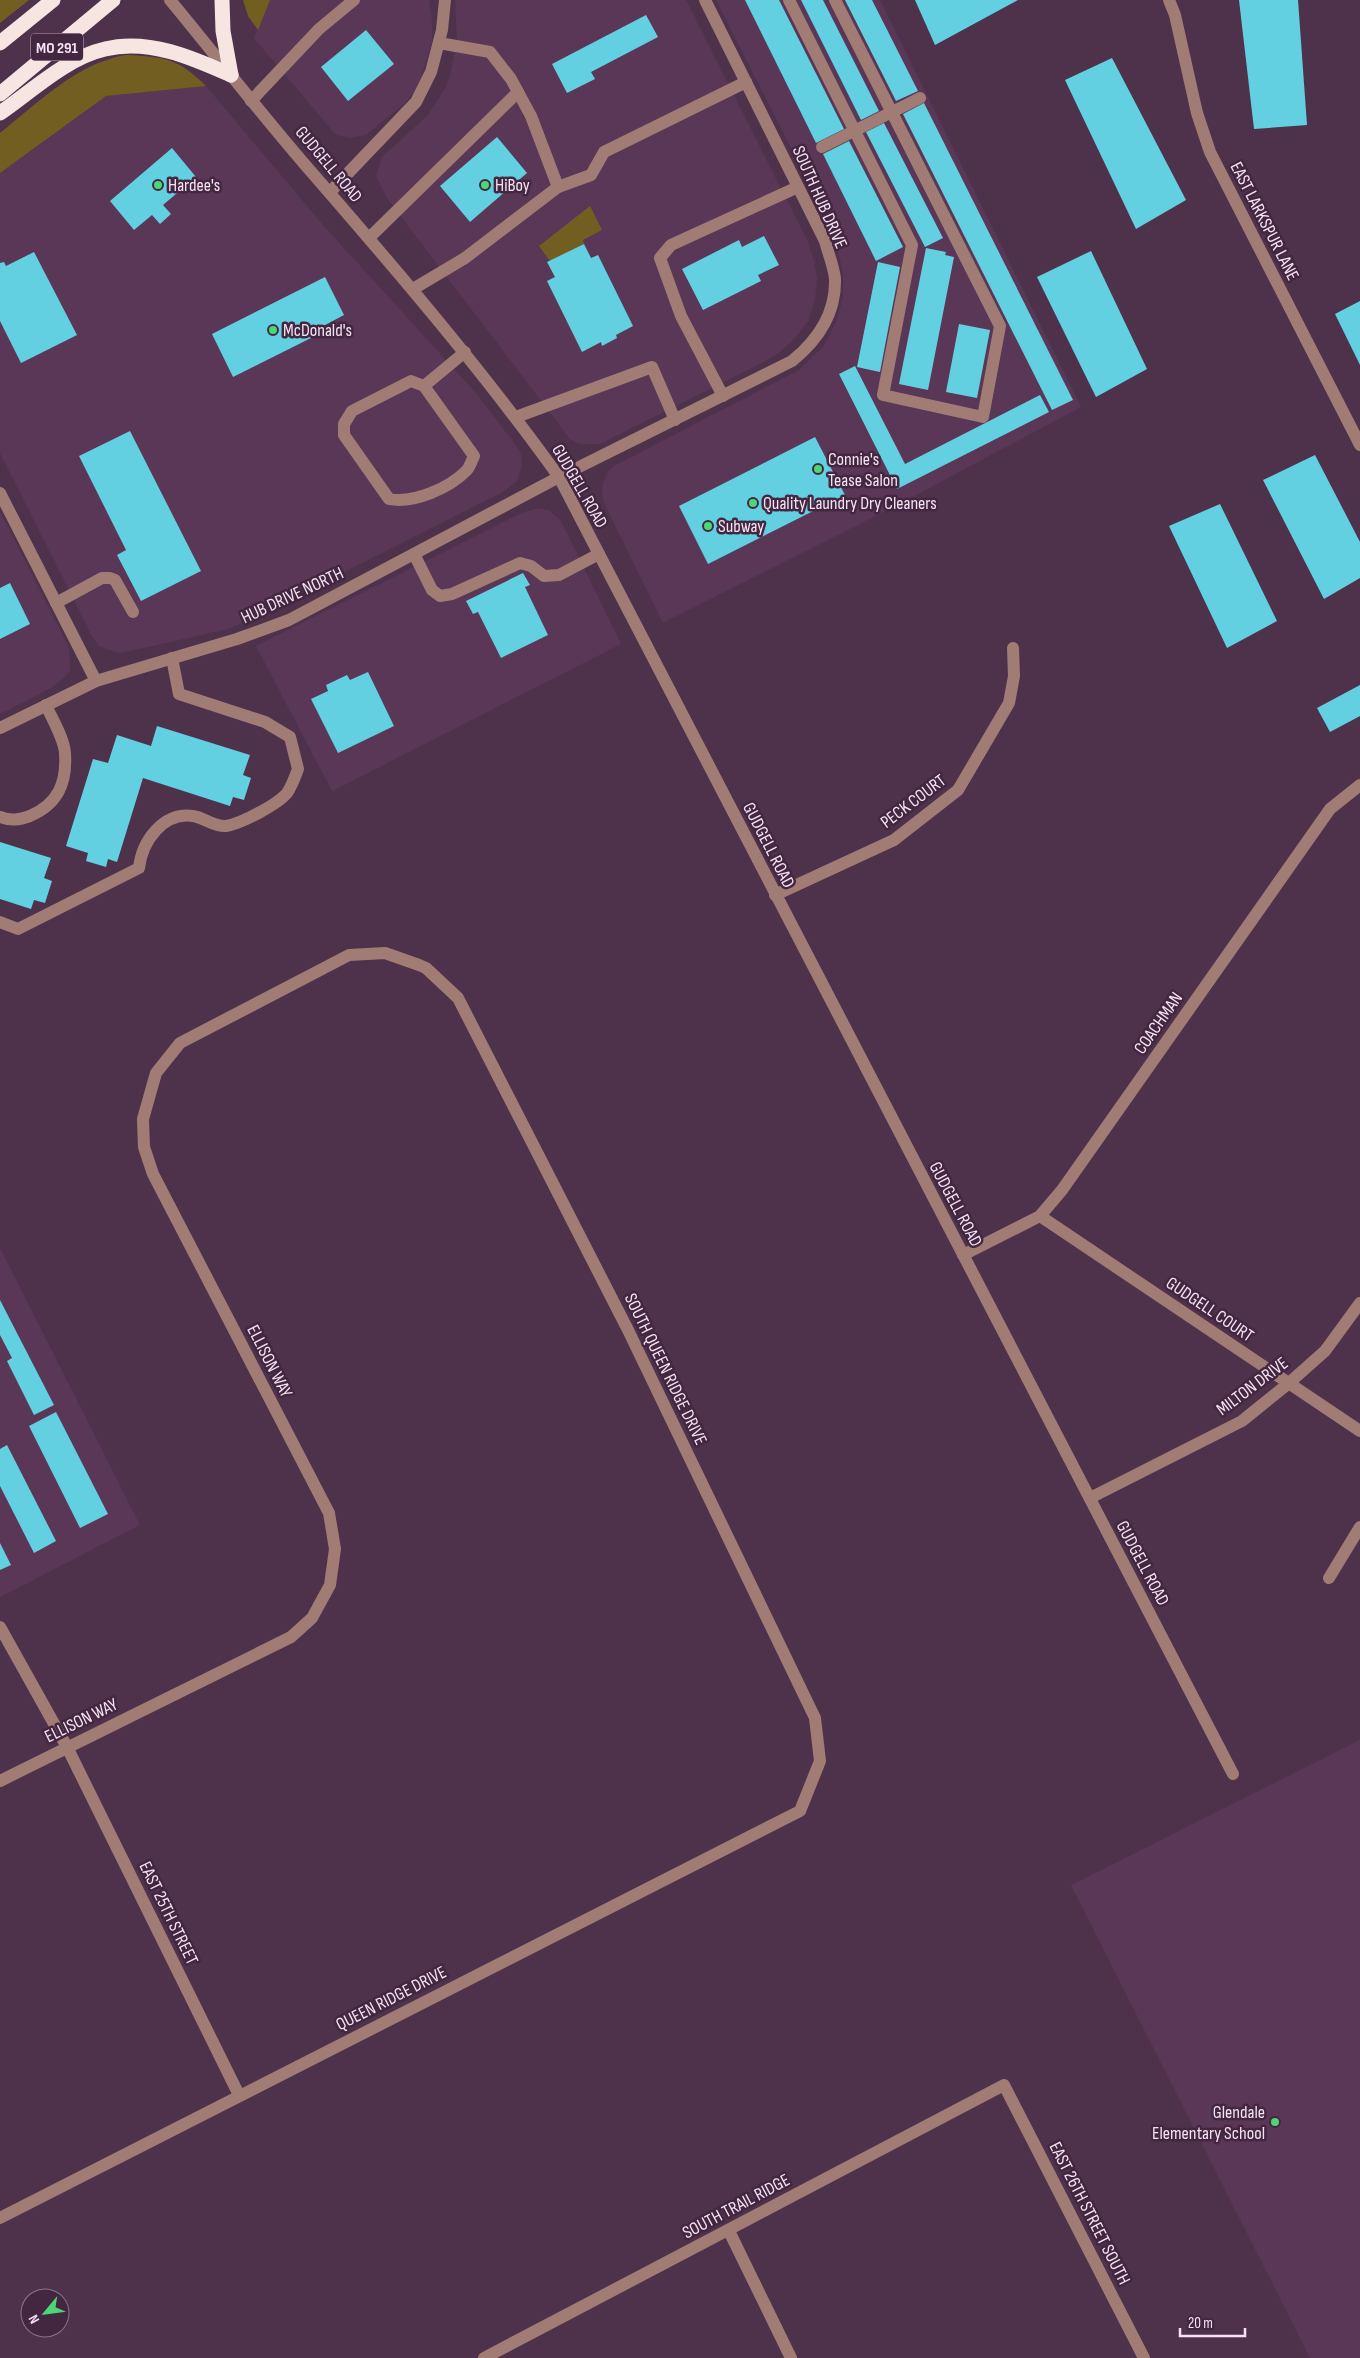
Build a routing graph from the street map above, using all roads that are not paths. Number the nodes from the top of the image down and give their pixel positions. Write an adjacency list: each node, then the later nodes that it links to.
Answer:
1 (53, 0): 11 (highway, MO 291)
2 (113, 0): 16 (highway, MO 291)
3 (170, 0): 13 (street, GUDGELL ROAD)
4 (222, 0): 13 (highway)
5 (354, 0): 18 (street)
6 (445, 0): 12 (street)
7 (705, 0): 14 (street, SOUTH HUB DRIVE)
8 (789, 0): 21 (street)
9 (835, 0): 20 (street)
10 (1169, 0): 33 (street, EAST LARKSPUR LANE)
11 (0, 43)
12 (439, 43): 15 (street); 25 (street)
13 (231, 74): 18 (street, GUDGELL ROAD); 19 (highway)
14 (746, 82): 23 (street); 24 (street, SOUTH HUB DRIVE)
15 (518, 92): 23 (street); 26 (street)
16 (0, 94)
17 (920, 98): 20 (street)
18 (251, 101): 25 (street, GUDGELL ROAD)
19 (0, 113)
20 (892, 113): 21 (street); 21 (street)
21 (856, 131): 22 (street)
22 (822, 147)
23 (558, 187): 27 (street)
24 (798, 187): 30 (street, SOUTH HUB DRIVE); 30 (street)
25 (330, 192): 26 (street, GUDGELL ROAD)
26 (369, 238): 27 (street, GUDGELL ROAD)
27 (413, 289): 28 (street, GUDGELL ROAD)
28 (465, 352): 29 (street); 31 (street, GUDGELL ROAD)
29 (424, 386): 29 (street)
30 (722, 396): 32 (street, SOUTH HUB DRIVE)
31 (516, 417): 32 (street); 34 (street, GUDGELL ROAD)
32 (675, 420): 34 (street, SOUTH HUB DRIVE)
33 (1360, 445)
34 (559, 477): 36 (street, HUB DRIVE NORTH); 37 (street, GUDGELL ROAD)
35 (0, 493): 38 (street)
36 (414, 554): 37 (street); 41 (street, HUB DRIVE NORTH)
37 (599, 554): 47 (street, GUDGELL ROAD)
38 (56, 603): 39 (street); 42 (street)
39 (133, 612)
40 (1013, 648): 47 (street, PECK COURT)
41 (172, 658): 42 (street, HUB DRIVE NORTH); 48 (street)
42 (96, 681): 43 (street, HUB DRIVE NORTH)
43 (46, 705): 44 (street, HUB DRIVE NORTH); 46 (street)
44 (0, 728)
45 (1360, 785): 50 (street, COACHMAN)
46 (0, 817)
47 (775, 895): 51 (street, GUDGELL ROAD)
48 (0, 922)
49 (419, 965): 59 (street, ELLISON WAY); 62 (street, SOUTH QUEEN RIDGE DRIVE)
50 (1040, 1216): 51 (street, COACHMAN); 53 (street, GUDGELL COURT)
51 (963, 1256): 55 (street, GUDGELL ROAD)
52 (1360, 1303): 53 (street, MILTON DRIVE)
53 (1289, 1383): 54 (street, GUDGELL COURT); 55 (street, MILTON DRIVE)
54 (1360, 1431)
55 (1090, 1498): 60 (street, GUDGELL ROAD)
56 (1360, 1527): 57 (street)
57 (1328, 1578)
58 (0, 1627): 59 (street, EAST 25TH STREET)
59 (67, 1747): 61 (street, ELLISON WAY); 64 (street, EAST 25TH STREET)
60 (1234, 1774)
61 (0, 1781)
62 (800, 1811): 64 (street, QUEEN RIDGE DRIVE)
63 (1004, 2085): 66 (street, SOUTH TRAIL RIDGE); 69 (street, EAST 26TH STREET SOUTH)
64 (239, 2094): 65 (street, QUEEN RIDGE DRIVE)
65 (0, 2218)
66 (728, 2231): 67 (street, SOUTH TRAIL RIDGE); 68 (street)
67 (484, 2358)
68 (791, 2358)
69 (1144, 2358)

